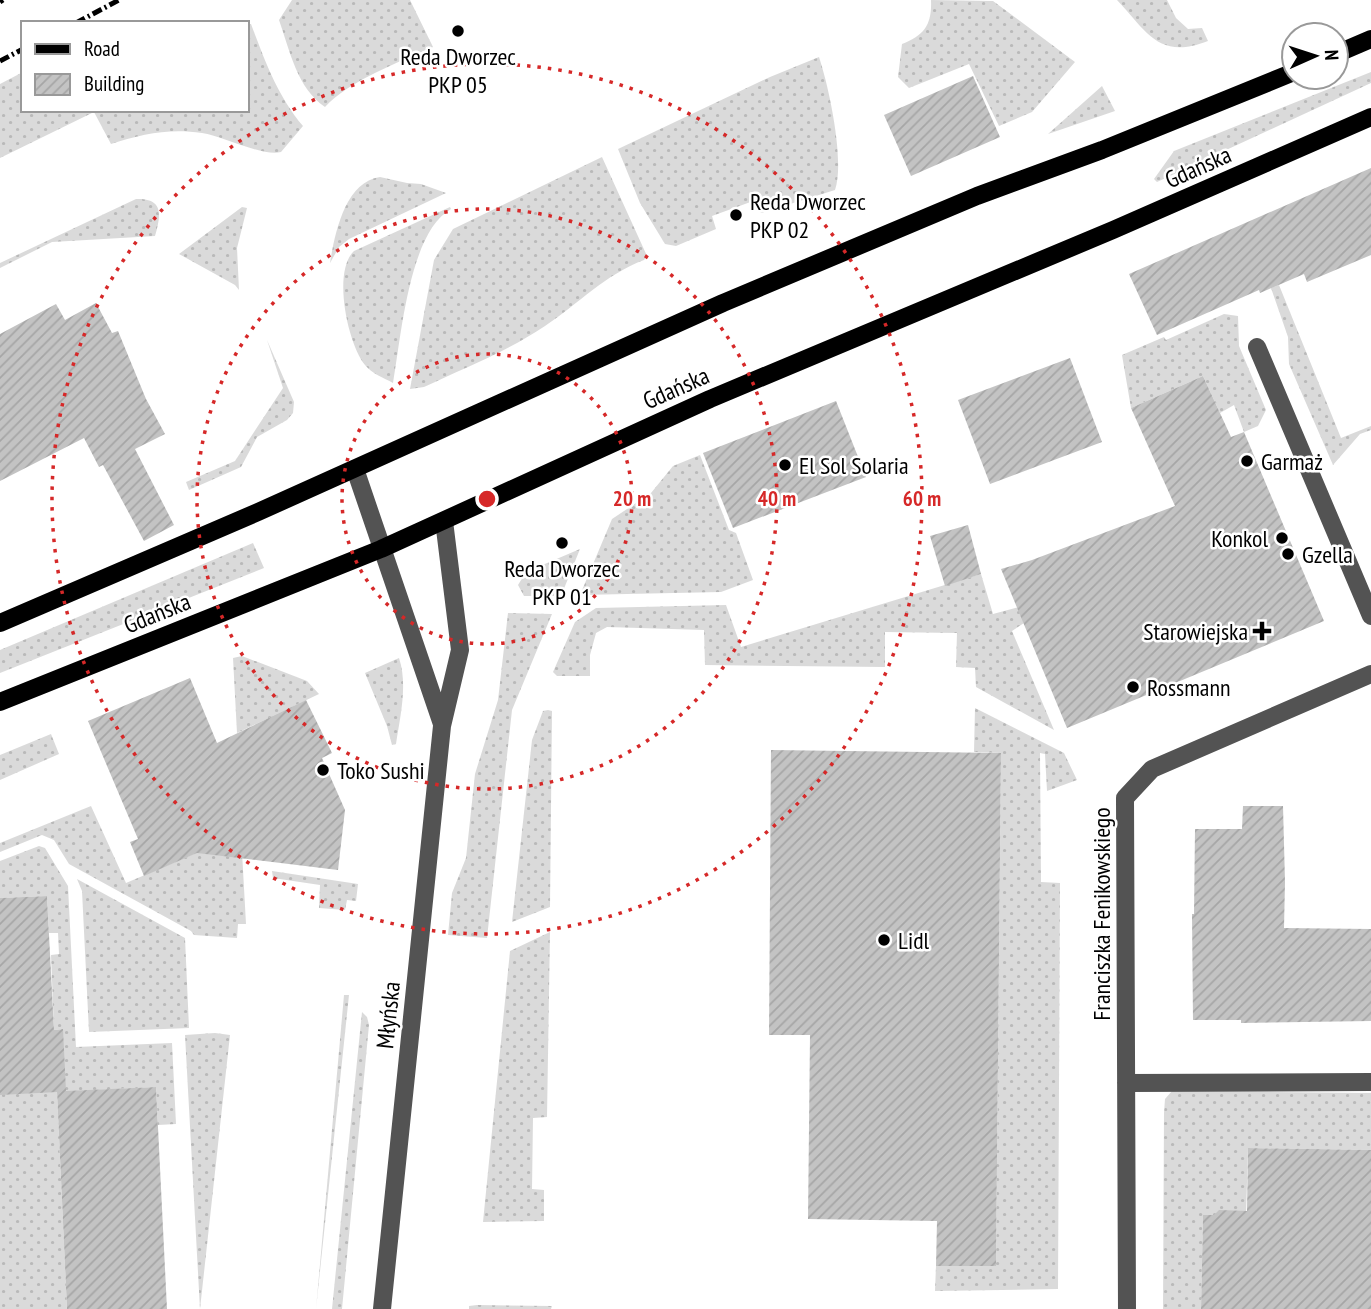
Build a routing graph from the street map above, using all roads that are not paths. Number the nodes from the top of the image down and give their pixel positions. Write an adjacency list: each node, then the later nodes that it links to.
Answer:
1 (1371, 39): 2 (main road)
2 (1350, 48)
3 (1280, 78): 6 (main road, Gdańska)
4 (1371, 117): 7 (main road, Gdańska)
5 (1257, 347): 9 (street)
6 (355, 469): 8 (street, Młyńska); 10 (main road, Gdańska)
7 (444, 521): 8 (main road, Gdańska); 13 (street, Młyńska)
8 (381, 549): 12 (main road, Gdańska); 13 (street, Młyńska)
9 (1371, 616)
10 (0, 622)
11 (1371, 674): 15 (street, Franciszka Fenikowskiego)
12 (0, 702)
13 (442, 726): 16 (street, Młyńska)
14 (1371, 1082): 15 (street)
15 (1126, 1083): 17 (street, Franciszka Fenikowskiego)
16 (382, 1309)
17 (1127, 1309)

